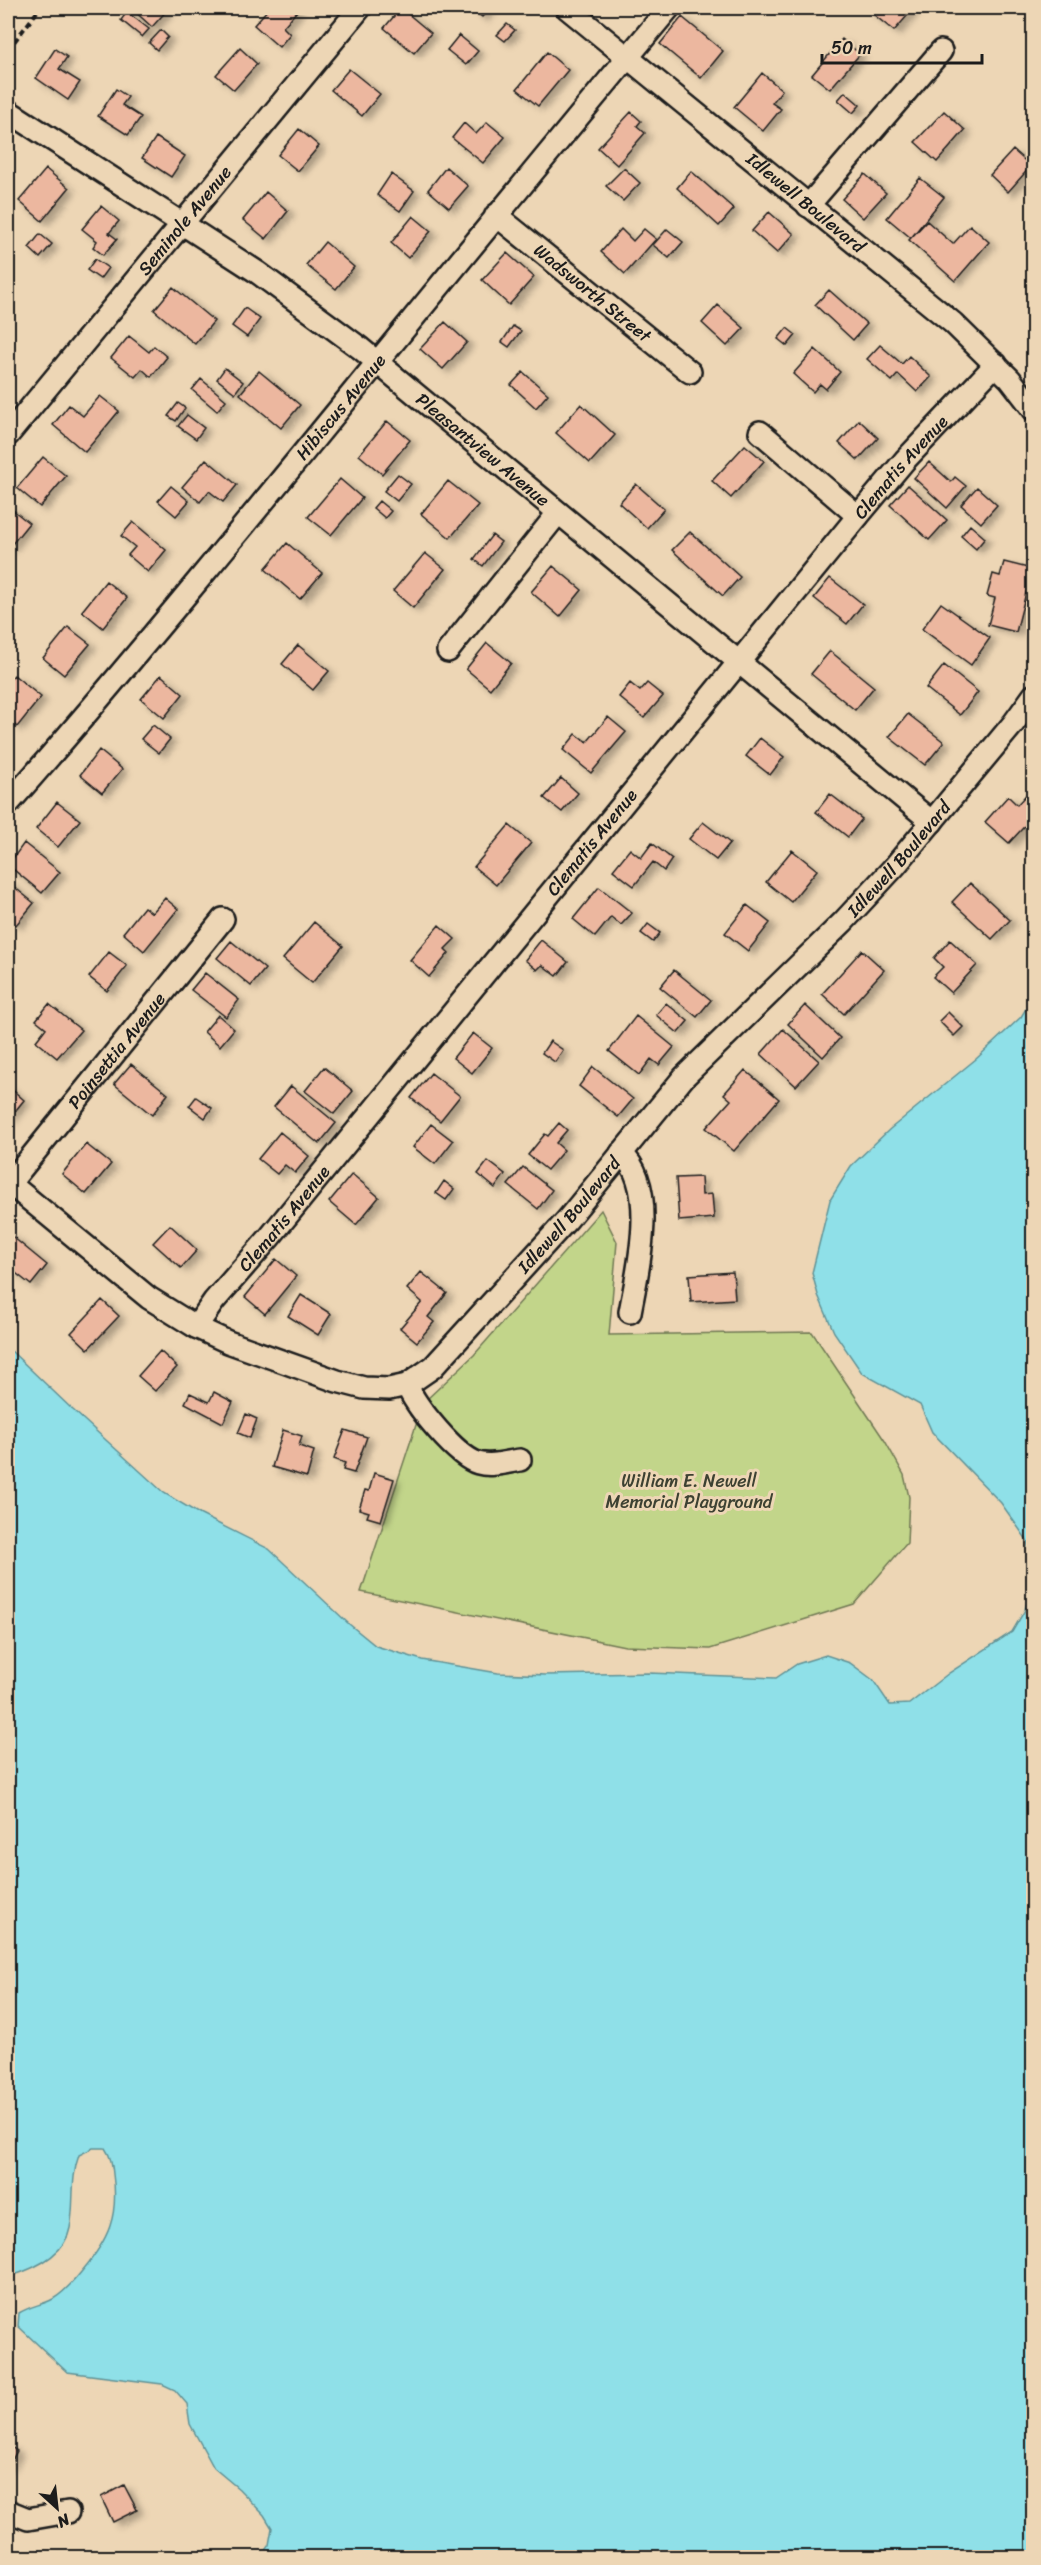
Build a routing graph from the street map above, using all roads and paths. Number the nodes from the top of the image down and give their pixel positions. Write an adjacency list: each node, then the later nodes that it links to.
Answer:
1 (40, 8): 5 (path)
2 (360, 8): 11 (street, Seminole Avenue)
3 (567, 8): 7 (street, Idlewell Boulevard)
4 (669, 8): 7 (street, Hibiscus Avenue)
5 (8, 50)
6 (941, 51): 9 (street)
7 (628, 57): 9 (street, Idlewell Boulevard); 10 (street, Hibiscus Avenue)
8 (8, 111): 11 (street, Pleasantview Avenue)
9 (808, 207): 13 (street, Idlewell Boulevard)
10 (496, 215): 12 (street, Hibiscus Avenue); 14 (street, Wadsworth Street)
11 (183, 223): 12 (street, Pleasantview Avenue); 17 (street, Seminole Avenue)
12 (378, 363): 18 (street, Pleasantview Avenue); 23 (street, Hibiscus Avenue)
13 (996, 364): 15 (street, Idlewell Boulevard); 19 (street, Clematis Avenue)
14 (690, 372)
15 (1034, 410)
16 (760, 432): 19 (street)
17 (8, 435)
18 (558, 513): 20 (street); 21 (street, Pleasantview Avenue)
19 (858, 516): 21 (street, Clematis Avenue)
20 (448, 651)
21 (739, 663): 24 (street, Pleasantview Avenue); 29 (street, Clematis Avenue)
22 (1034, 695): 24 (street, Idlewell Boulevard)
23 (8, 804)
24 (932, 822): 26 (street, Idlewell Boulevard)
25 (223, 920): 27 (street, Poinsettia Avenue)
26 (621, 1153): 28 (street); 30 (street, Idlewell Boulevard)
27 (9, 1183): 29 (street, Idlewell Boulevard)
28 (630, 1312)
29 (196, 1327): 30 (street, Idlewell Boulevard)
30 (407, 1385): 31 (street)
31 (520, 1460)
32 (8, 2511): 33 (street)
33 (68, 2512)

